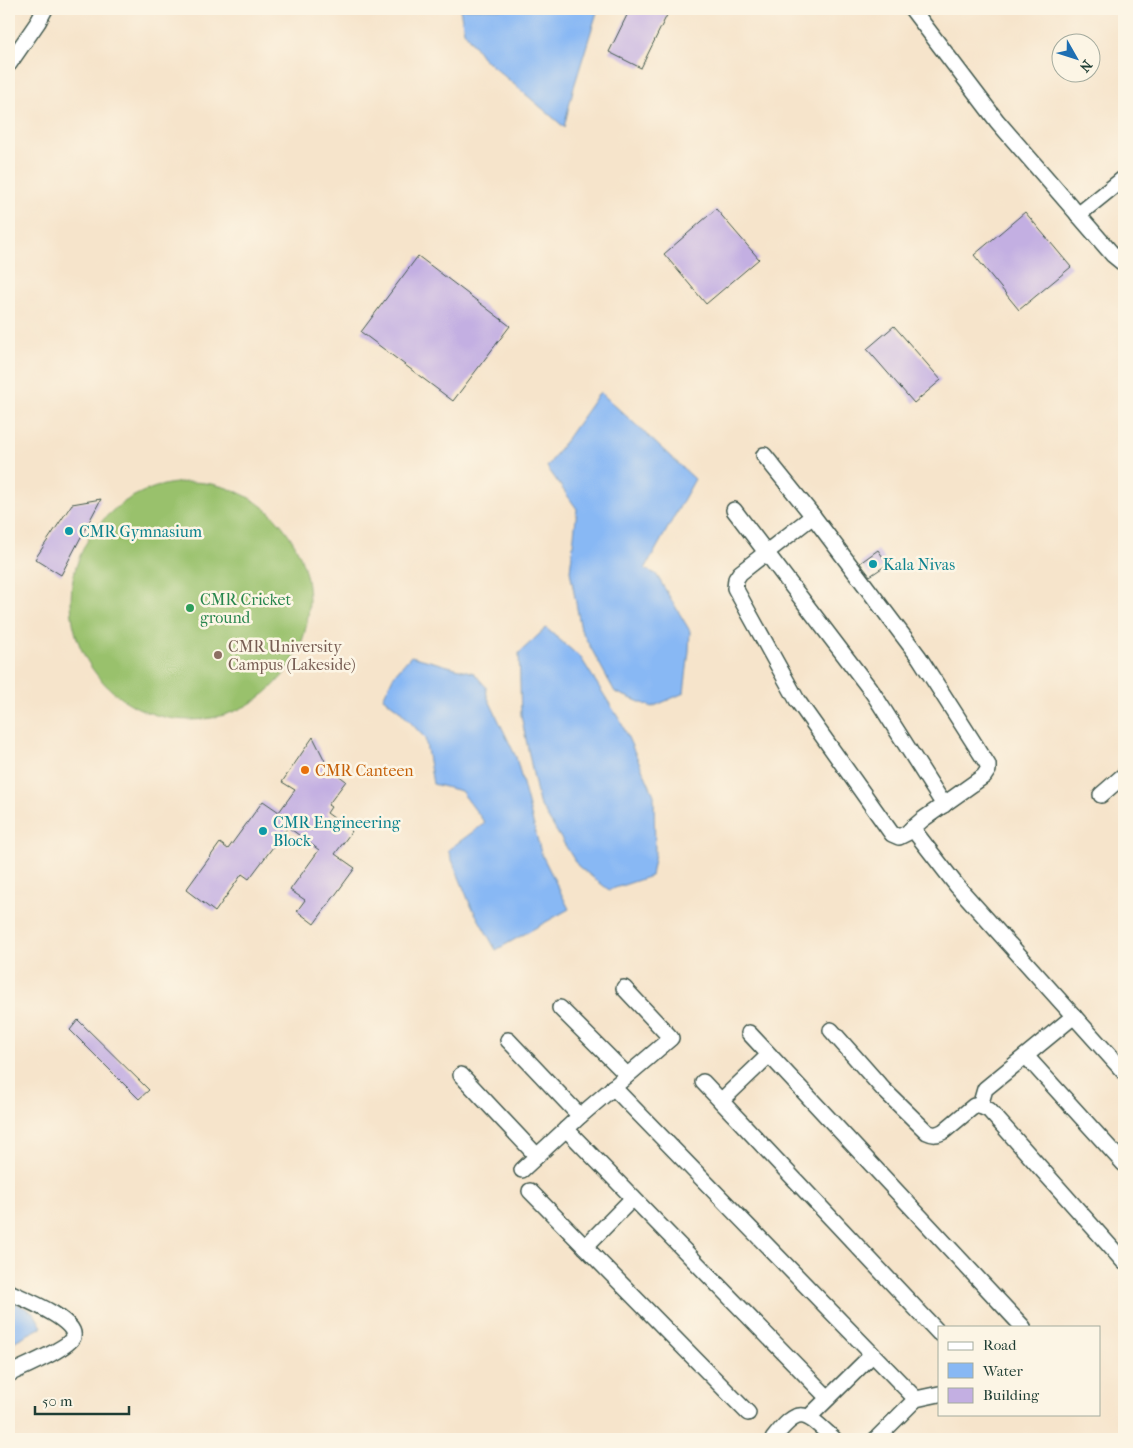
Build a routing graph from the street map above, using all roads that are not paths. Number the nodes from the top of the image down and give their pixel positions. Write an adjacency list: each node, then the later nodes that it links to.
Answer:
1 (45, 9): 3 (street)
2 (912, 9): 5 (street)
3 (9, 64)
4 (1124, 178): 5 (street)
5 (1078, 215): 6 (street)
6 (1124, 264)
7 (764, 455): 9 (street)
8 (734, 510): 10 (street)
9 (813, 516): 10 (street); 13 (street)
10 (767, 552): 13 (street); 14 (street)
11 (1124, 775): 12 (street)
12 (1101, 796)
13 (944, 804): 14 (street)
14 (912, 828): 17 (street)
15 (624, 988): 25 (street)
16 (560, 1008): 25 (street)
17 (1074, 1016): 22 (street); 23 (street)
18 (831, 1030): 29 (street)
19 (749, 1033): 21 (street)
20 (508, 1040): 30 (street)
21 (769, 1055): 28 (street); 40 (street)
22 (1026, 1056): 29 (street); 33 (street)
23 (1124, 1072)
24 (462, 1075): 32 (street)
25 (627, 1075): 27 (street)
26 (703, 1082): 28 (street)
27 (613, 1087): 30 (street); 42 (street)
28 (721, 1101): 41 (street)
29 (980, 1106): 38 (street)
30 (580, 1116): 31 (street)
31 (566, 1129): 32 (street); 36 (street)
32 (536, 1156): 34 (street)
33 (1124, 1164)
34 (522, 1170)
35 (530, 1190): 37 (street)
36 (633, 1198): 37 (street); 45 (street)
37 (585, 1247): 47 (street)
38 (1124, 1262)
39 (9, 1292): 43 (street)
40 (1022, 1326)
41 (938, 1332)
42 (872, 1355): 45 (street); 46 (street)
43 (9, 1374)
44 (938, 1394): 46 (street)
45 (828, 1398): 48 (street)
46 (916, 1399): 51 (street)
47 (748, 1413)
48 (809, 1417): 49 (street); 50 (street)
49 (773, 1439)
50 (834, 1439)
51 (876, 1439)

